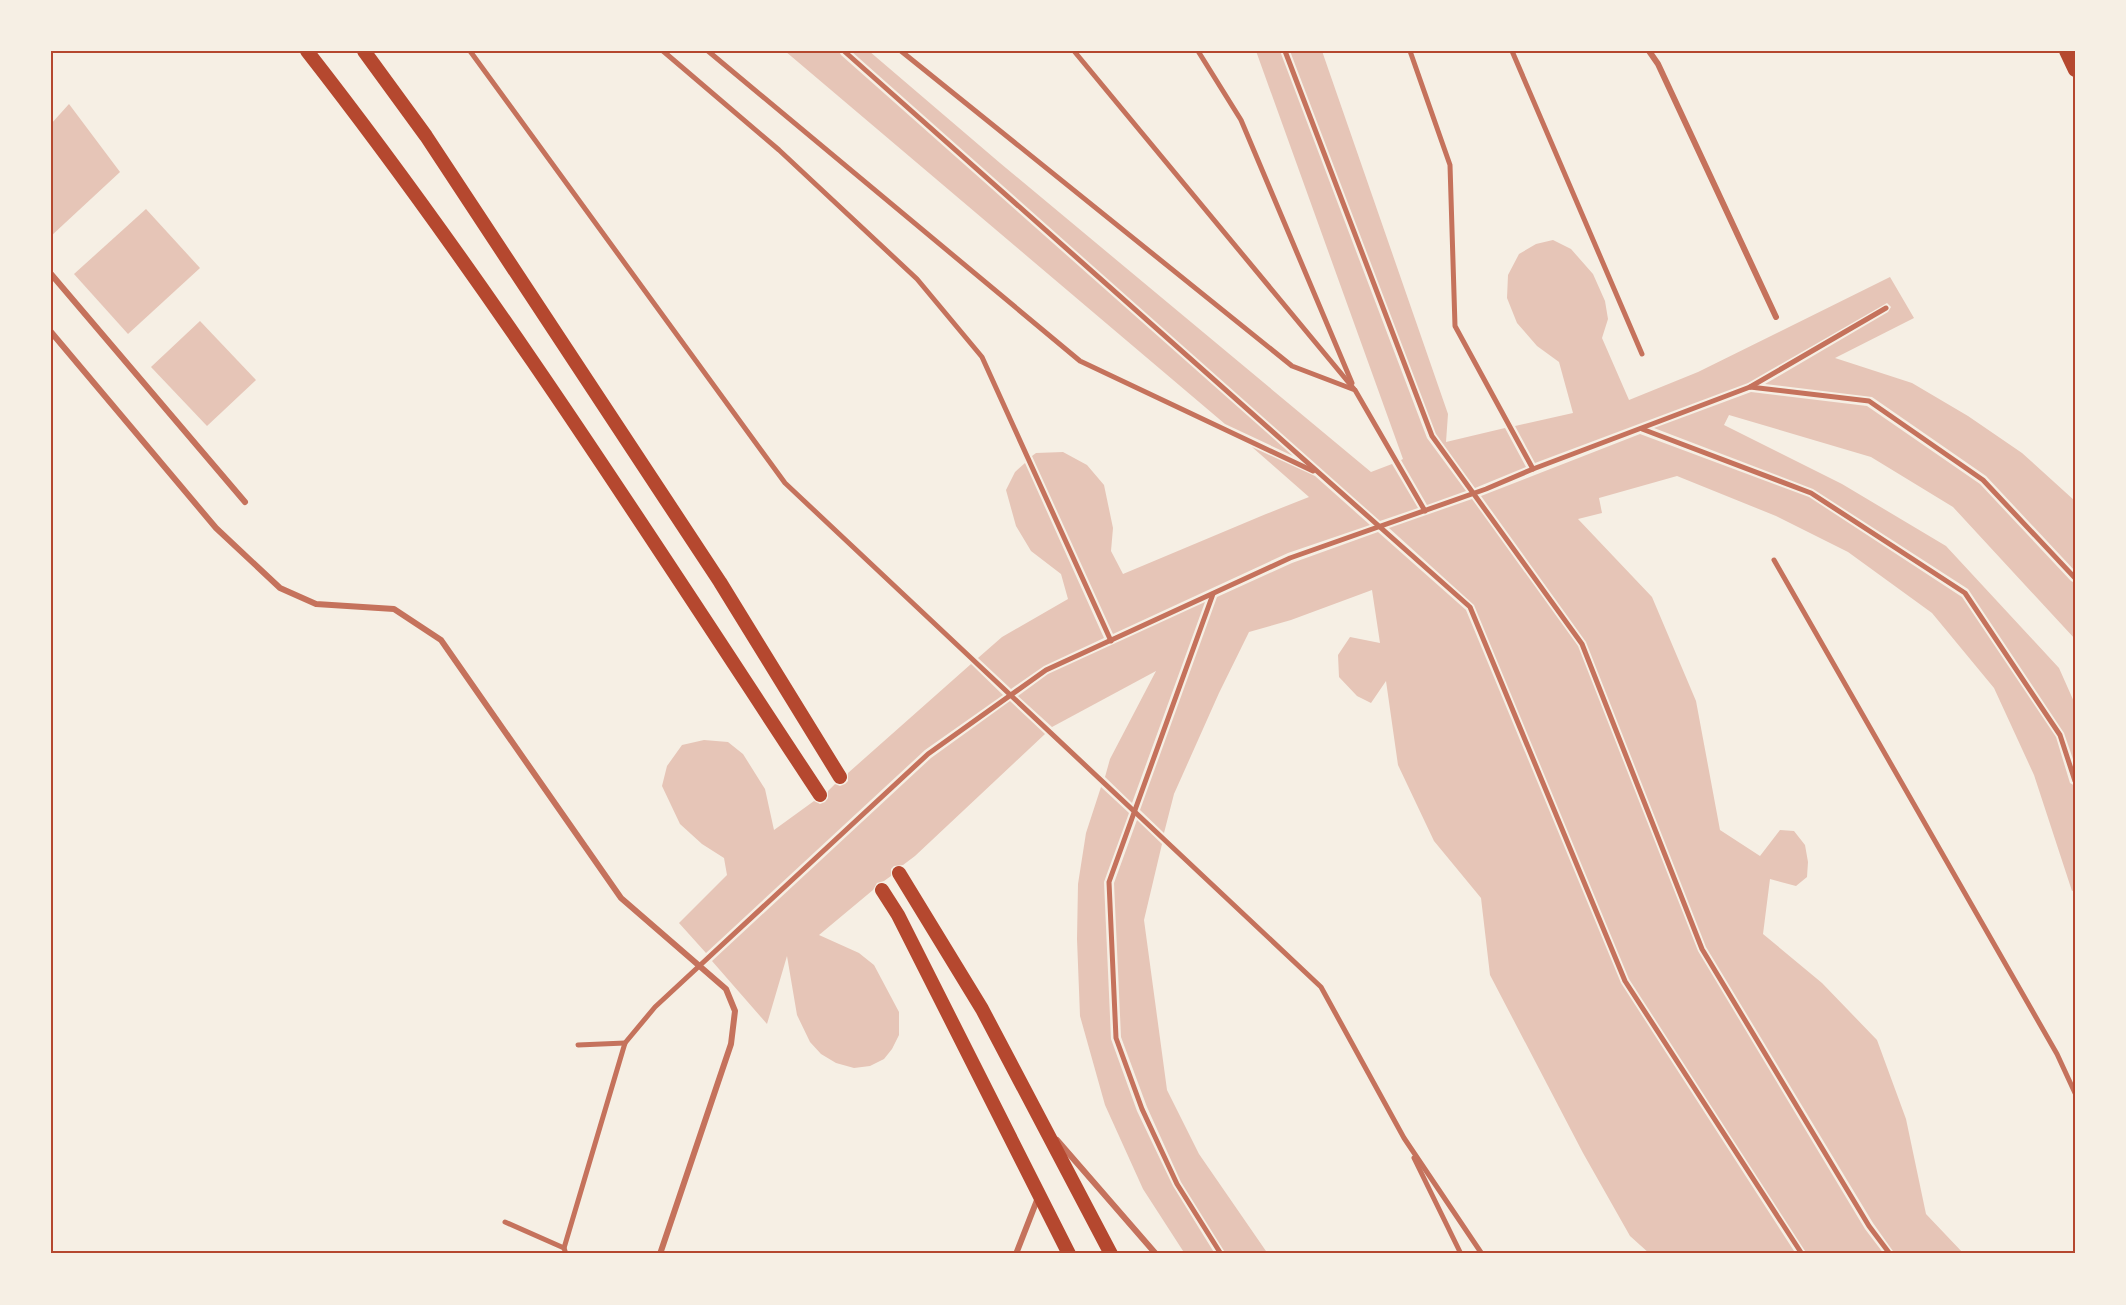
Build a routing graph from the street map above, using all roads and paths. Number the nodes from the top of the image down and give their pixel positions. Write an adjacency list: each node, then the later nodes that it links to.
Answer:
1 (307, 51): 34 (main road)
2 (364, 51): 32 (main road)
3 (470, 51): 41 (street)
4 (663, 51): 31 (street)
5 (708, 51): 25 (street)
6 (844, 51): 25 (street)
7 (901, 51): 22 (street)
8 (1074, 51): 22 (street)
9 (1198, 51): 22 (street)
10 (1285, 51): 54 (street)
11 (1410, 51): 24 (street)
12 (1512, 51): 20 (street)
13 (1649, 51): 18 (street)
14 (2066, 51): 15 (main road)
15 (2075, 70)
16 (51, 274): 26 (street)
17 (1886, 308): 21 (street)
18 (1776, 318)
19 (51, 332): 45 (street)
20 (1642, 354)
21 (1750, 387): 23 (street); 29 (street)
22 (1355, 390): 27 (street)
23 (1642, 429): 24 (street); 33 (street)
24 (1533, 469): 27 (street)
25 (1321, 475): 53 (street)
26 (245, 502)
27 (1425, 511): 30 (street)
28 (1774, 560): 39 (street)
29 (2075, 578)
30 (1213, 594): 31 (street); 50 (street)
31 (1110, 641): 37 (street)
32 (840, 777)
33 (2075, 781)
34 (820, 795)
35 (899, 873): 40 (main road)
36 (882, 890): 42 (main road)
37 (625, 1043): 38 (street); 44 (street)
38 (578, 1046)
39 (2075, 1094)
40 (1043, 1124): 48 (main road); 49 (street)
41 (1404, 1138): 51 (street); 52 (street)
42 (1039, 1194): 46 (street); 47 (main road)
43 (505, 1222): 44 (street)
44 (565, 1251)
45 (660, 1254)
46 (1016, 1254)
47 (1069, 1254)
48 (1111, 1254)
49 (1156, 1254)
50 (1221, 1254)
51 (1461, 1254)
52 (1482, 1254)
53 (1802, 1254)
54 (1890, 1254)

